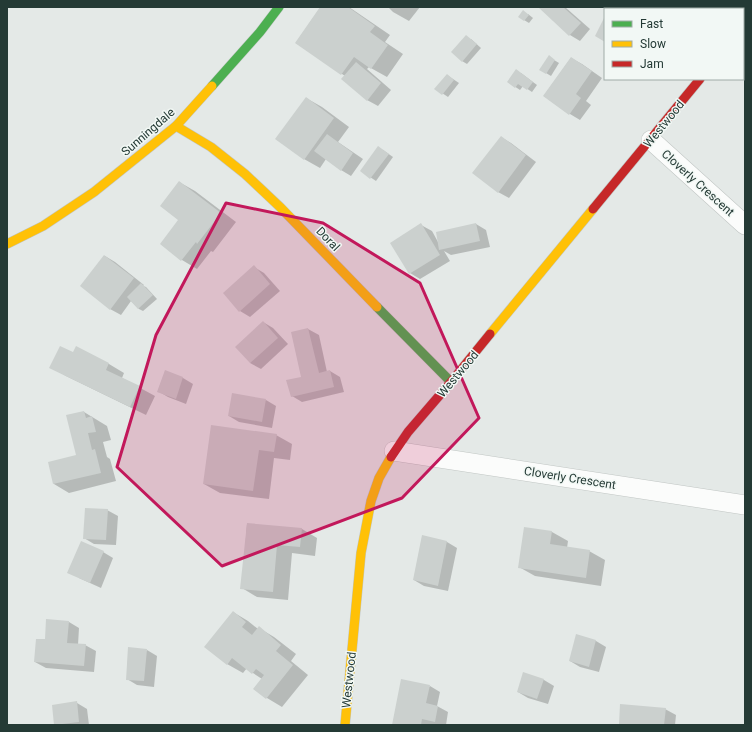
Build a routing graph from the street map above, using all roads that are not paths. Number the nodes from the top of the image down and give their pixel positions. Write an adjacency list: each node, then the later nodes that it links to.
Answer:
1 (279, 7): 3 (street, Sunningdale)
2 (699, 80): 4 (street, Westwood)
3 (176, 126): 6 (street, Sunningdale); 7 (street, Doral)
4 (651, 140): 5 (street, Cloverly Crescent); 7 (street, Westwood)
5 (745, 226)
6 (7, 244)
7 (451, 382): 8 (street, Westwood)
8 (394, 451): 9 (street, Cloverly Crescent); 10 (street, Westwood)
9 (745, 505)
10 (344, 725)

